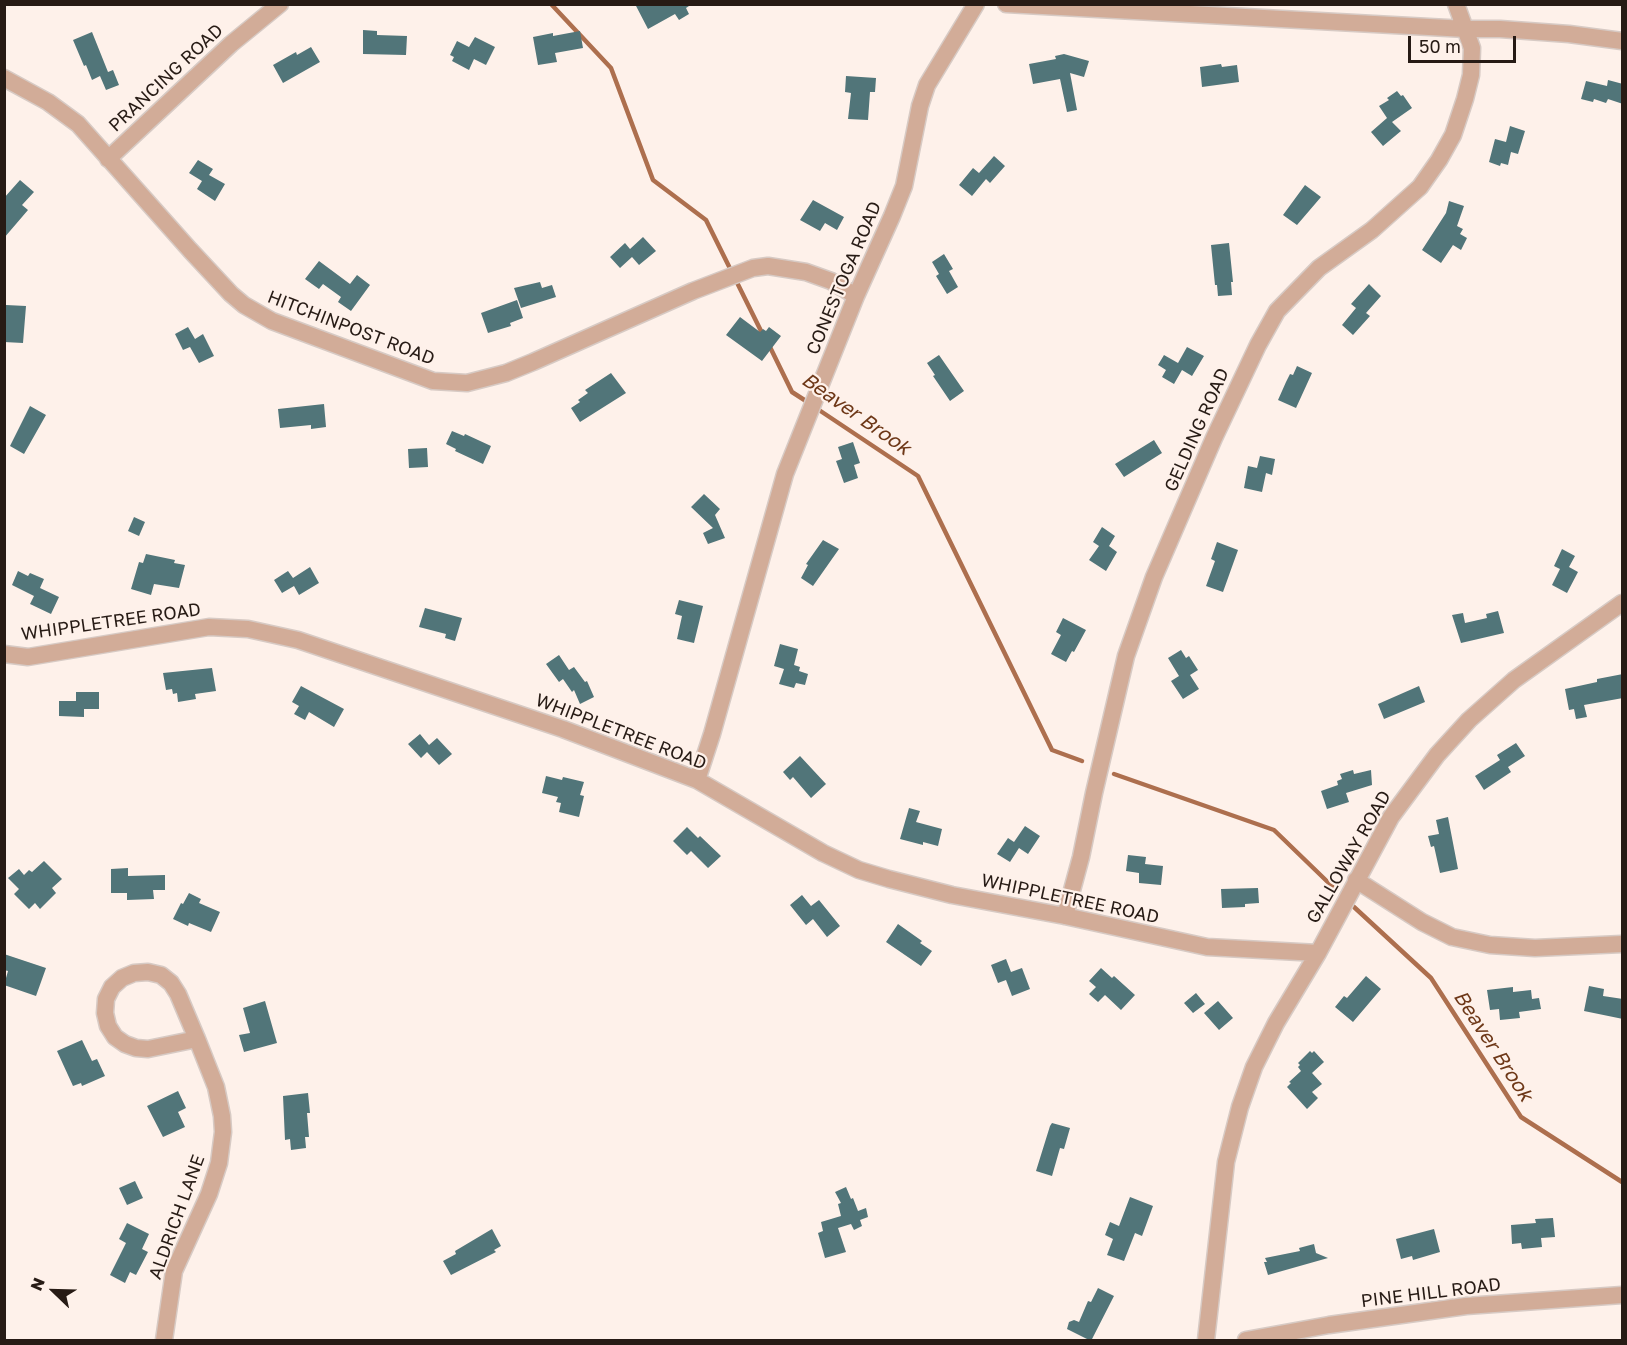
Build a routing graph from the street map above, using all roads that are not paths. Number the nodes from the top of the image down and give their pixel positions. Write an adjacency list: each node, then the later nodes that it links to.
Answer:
1 (280, 4): 8 (street, PRANCING ROAD)
2 (976, 4): 9 (street, CONESTOGA ROAD)
3 (1006, 4): 5 (street)
4 (1456, 4): 5 (street, GELDING ROAD)
5 (1466, 29): 6 (street); 14 (street, GELDING ROAD)
6 (1623, 41)
7 (6, 84): 8 (street, HITCHINPOST ROAD)
8 (108, 159): 9 (street, HITCHINPOST ROAD)
9 (856, 296): 12 (street, CONESTOGA ROAD)
10 (1623, 603): 13 (street, GALLOWAY ROAD)
11 (4, 654): 12 (street, WHIPPLETREE ROAD)
12 (697, 780): 14 (street, WHIPPLETREE ROAD)
13 (1356, 880): 15 (street); 16 (street, GALLOWAY ROAD)
14 (1065, 916): 16 (street, WHIPPLETREE ROAD)
15 (1623, 944)
16 (1318, 953): 20 (street, GALLOWAY ROAD)
17 (196, 1039): 17 (street, ALDRICH LANE); 19 (street, ALDRICH LANE)
18 (1623, 1295): 21 (street, PINE HILL ROAD)
19 (164, 1341)
20 (1206, 1341)
21 (1246, 1341)

